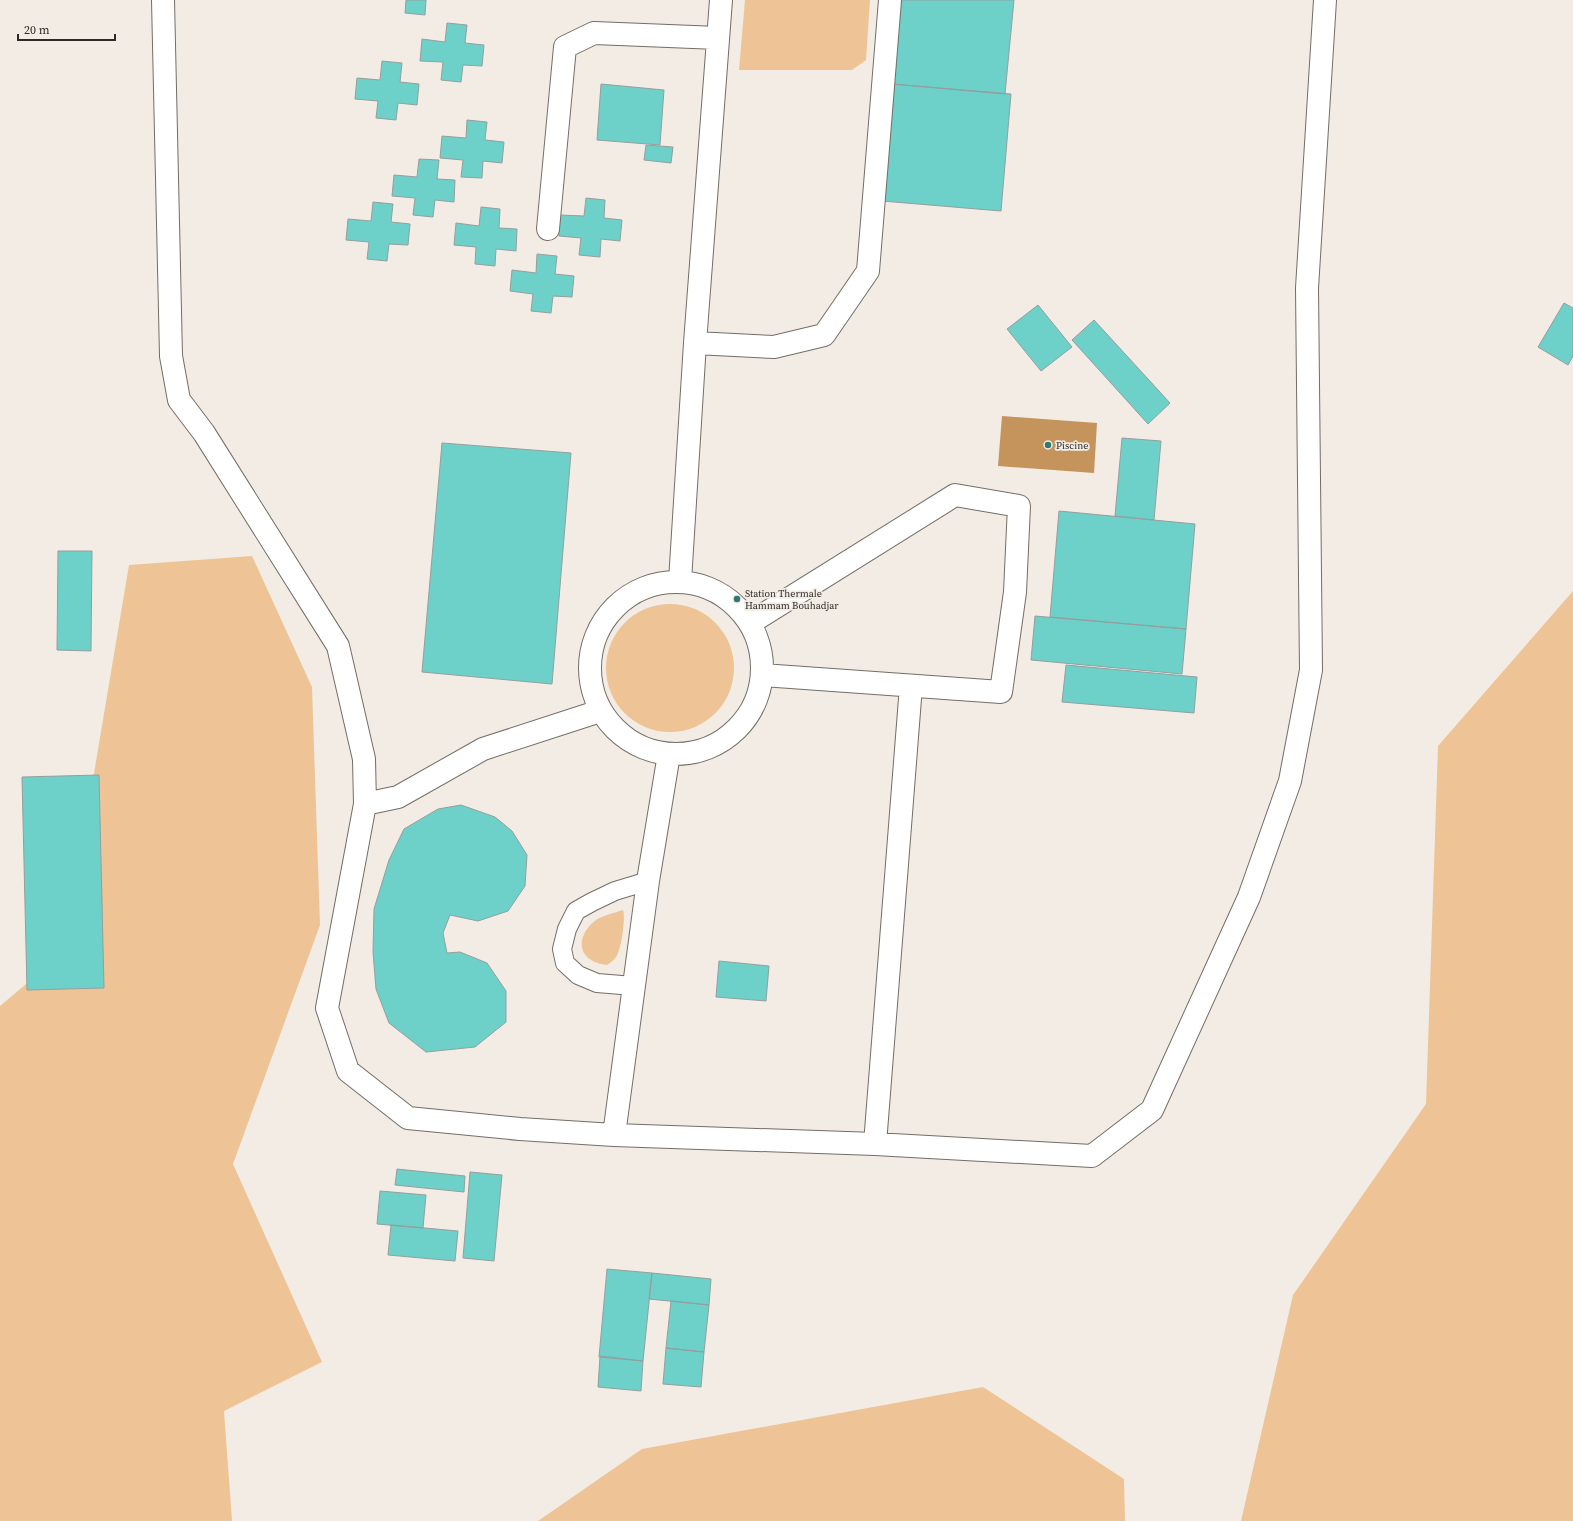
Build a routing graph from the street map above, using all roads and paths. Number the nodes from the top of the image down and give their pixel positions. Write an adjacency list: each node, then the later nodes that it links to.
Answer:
1 (163, 0): 14 (street)
2 (721, 0): 5 (street)
3 (890, 0): 7 (street)
4 (1325, 0): 18 (street)
5 (718, 38): 6 (street); 7 (street)
6 (548, 229)
7 (695, 343): 8 (street)
8 (680, 581): 9 (street); 12 (street)
9 (750, 623): 10 (street); 11 (street)
10 (762, 675): 11 (street); 13 (street)
11 (911, 686): 18 (street)
12 (600, 712): 13 (street); 14 (street)
13 (669, 754): 15 (street)
14 (365, 804): 17 (street)
15 (648, 881): 16 (street); 16 (lane)
16 (634, 986): 17 (street)
17 (614, 1135): 18 (street)
18 (875, 1144)

